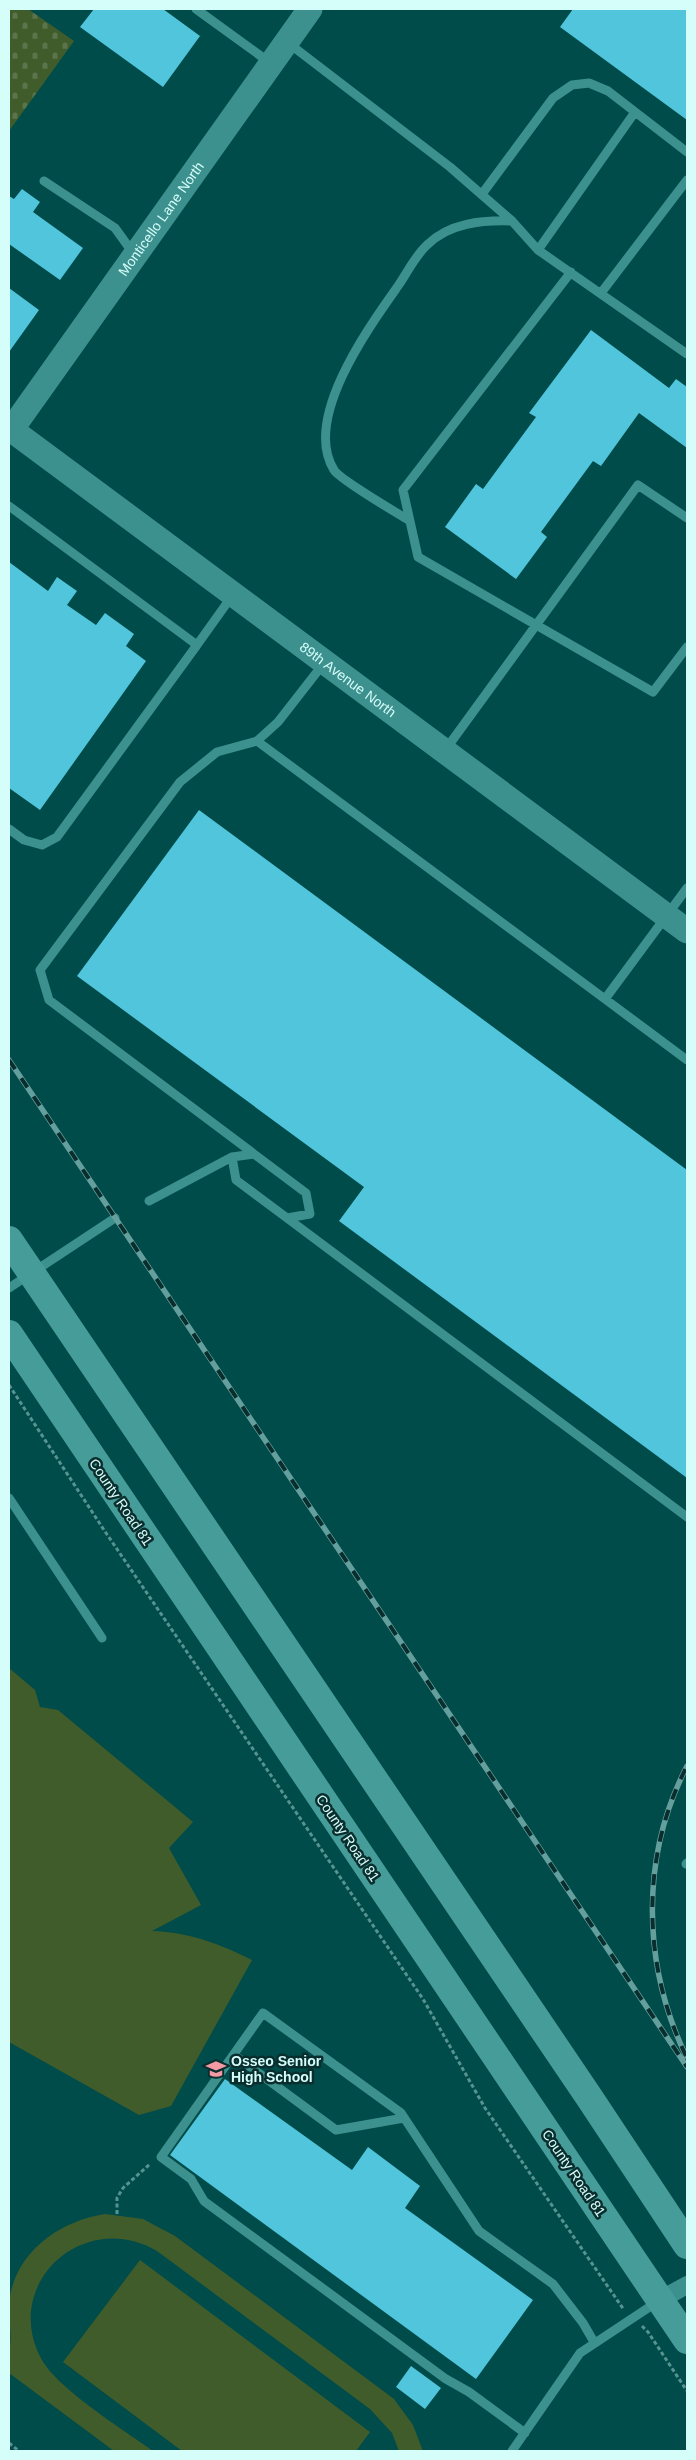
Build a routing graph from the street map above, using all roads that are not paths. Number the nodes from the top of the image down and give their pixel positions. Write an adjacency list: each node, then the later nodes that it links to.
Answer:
1 (196, 9): 4 (lane)
2 (310, 9): 3 (street, Monticello Lane North)
3 (287, 41): 4 (street, Monticello Lane North); 9 (lane)
4 (272, 63): 12 (street, Monticello Lane North)
5 (635, 112): 6 (lane); 9 (lane); 11 (lane)
6 (687, 152)
7 (687, 180): 14 (lane)
8 (44, 181): 12 (lane)
9 (482, 194): 10 (lane)
10 (512, 221): 11 (lane); 19 (lane)
11 (538, 250): 13 (lane)
12 (135, 255): 16 (street, Monticello Lane North)
13 (571, 272): 14 (lane); 19 (lane)
14 (600, 293): 15 (lane)
15 (687, 354)
16 (10, 430): 20 (street, 89th Avenue North)
17 (9, 506): 22 (lane)
18 (687, 518): 21 (lane)
19 (410, 521): 21 (lane)
20 (233, 595): 22 (lane); 24 (street, 89th Avenue North)
21 (536, 625): 23 (lane); 26 (lane)
22 (197, 646): 27 (lane)
23 (687, 647)
24 (324, 662): 25 (lane); 26 (street, 89th Avenue North)
25 (257, 740): 31 (lane); 33 (lane)
26 (444, 751): 29 (street, 89th Avenue North)
27 (9, 829)
28 (687, 888): 29 (lane)
29 (667, 916): 30 (street, 89th Avenue North); 31 (lane)
30 (687, 931)
31 (605, 999): 32 (lane)
32 (687, 1060)
33 (254, 1154): 34 (lane); 37 (lane)
34 (232, 1157): 35 (lane); 37 (lane)
35 (149, 1201)
36 (115, 1218): 39 (lane)
37 (287, 1218): 43 (lane)
38 (9, 1240): 39 (highway)
39 (31, 1273): 40 (lane); 47 (highway)
40 (9, 1288)
41 (9, 1334): 51 (highway, County Road 81)
42 (9, 1498): 44 (lane)
43 (687, 1518)
44 (102, 1638)
45 (234, 2055): 46 (lane); 46 (lane); 54 (lane)
46 (404, 2118): 53 (lane)
47 (652, 2192): 48 (highway); 49 (highway)
48 (687, 2222)
49 (687, 2246)
50 (687, 2285): 51 (street)
51 (660, 2300): 52 (highway, County Road 81); 53 (lane)
52 (687, 2340)
53 (594, 2342): 54 (lane)
54 (525, 2432): 55 (lane)
55 (512, 2451)

